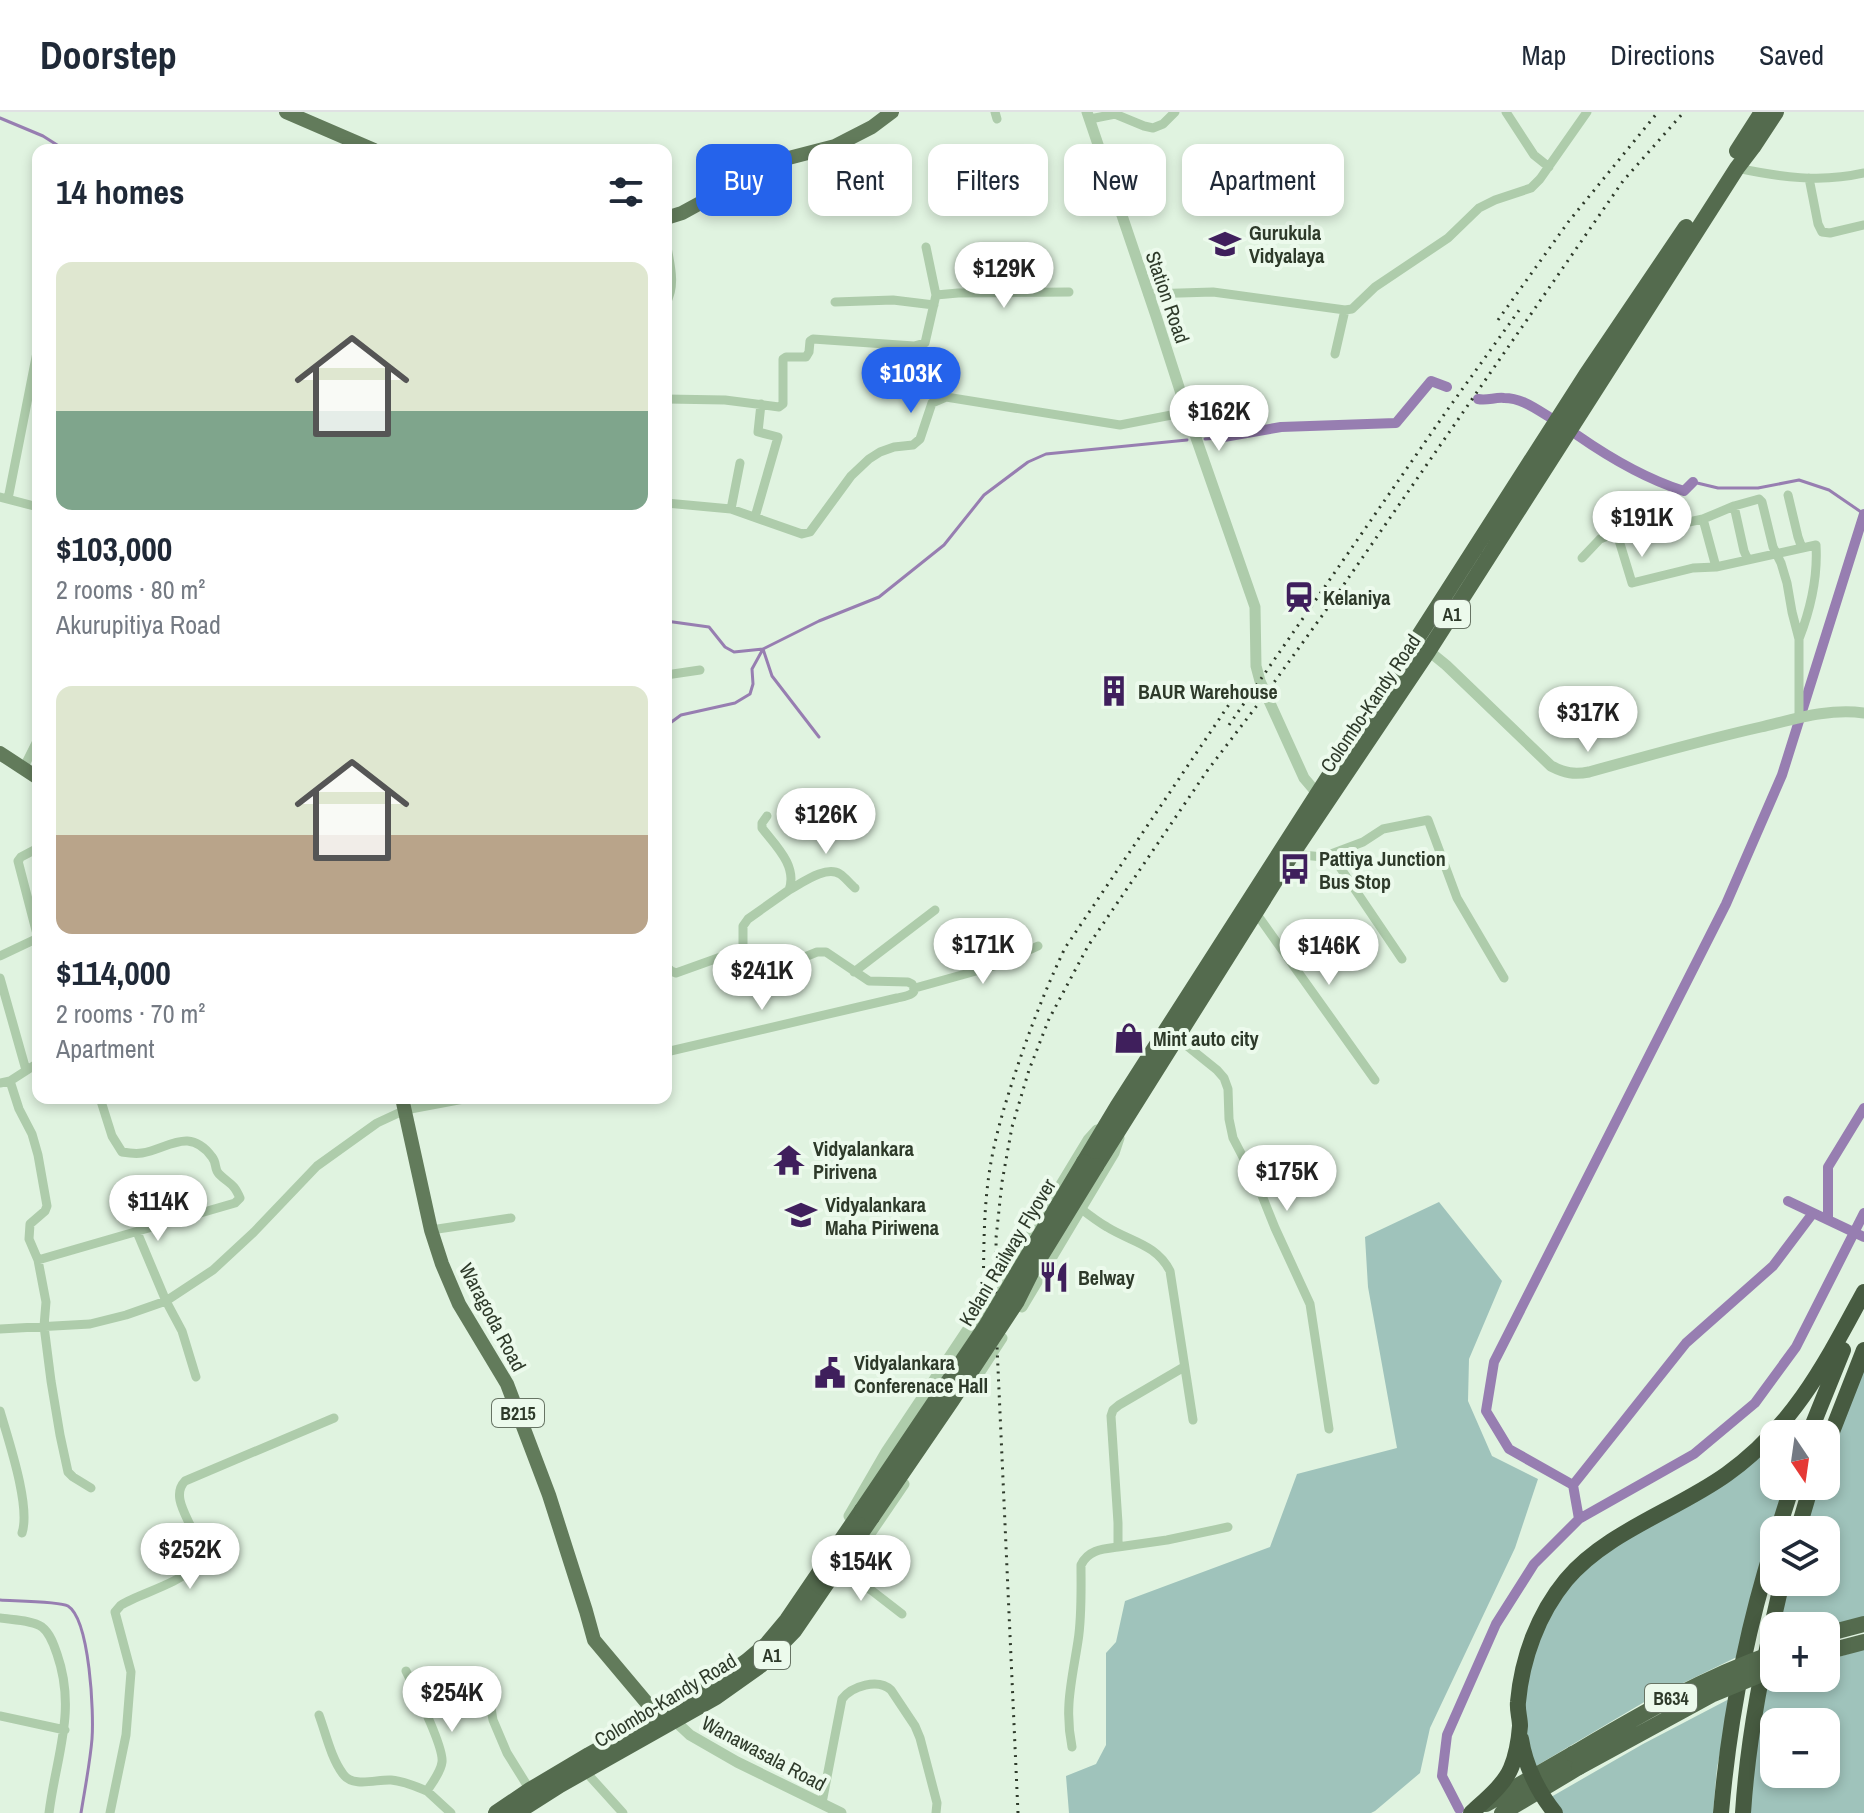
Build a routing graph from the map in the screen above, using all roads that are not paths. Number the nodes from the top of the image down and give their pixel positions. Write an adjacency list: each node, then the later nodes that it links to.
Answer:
1 (286, 112): 9 (main road)
2 (892, 112): 14 (main road)
3 (1175, 112): 8 (street)
4 (1506, 112): 10 (street)
5 (1587, 112): 10 (street)
6 (1762, 112): 43 (highway, Colombo-Kandy Road / A1)
7 (1776, 112): 11 (highway, Colombo-Kandy Road / A1)
8 (1088, 115): 18 (street, Station Road)
9 (360, 144)
10 (1549, 167): 21 (street)
11 (1737, 168): 13 (street); 43 (highway, Colombo-Kandy Road / A1)
12 (1864, 173): 13 (street)
13 (1809, 178): 15 (street)
14 (672, 216)
15 (1864, 225)
16 (926, 247): 19 (street)
17 (1069, 292): 19 (street)
18 (1148, 294): 21 (street); 26 (street, Station Road)
19 (935, 300): 20 (street); 25 (street)
20 (835, 302)
21 (1345, 310): 22 (street)
22 (1335, 354)
23 (32, 374): 29 (street)
24 (672, 399): 25 (street)
25 (761, 404): 34 (street)
26 (1187, 412): 34 (street); 52 (street, Station Road)
27 (740, 463): 33 (street)
28 (1788, 495): 37 (street)
29 (4, 498): 31 (street)
30 (672, 504): 33 (street)
31 (32, 505)
32 (1734, 506): 35 (street); 38 (street); 40 (street)
33 (731, 509): 34 (street)
34 (755, 517)
35 (1703, 519): 36 (street); 41 (street)
36 (1618, 537): 39 (street); 41 (street)
37 (1802, 548): 38 (street); 42 (street)
38 (1777, 554): 40 (street); 42 (street)
39 (1582, 558)
40 (1748, 560): 41 (street)
41 (1716, 567)
42 (1799, 639): 47 (street)
43 (1422, 646): 47 (street); 52 (highway, Colombo-Kandy Road / A1)
44 (700, 670): 45 (street)
45 (672, 674)
46 (1864, 713): 47 (street)
47 (1799, 718)
48 (32, 751): 50 (street)
49 (0, 753): 50 (main road)
50 (24, 767): 51 (main road)
51 (32, 773)
52 (1322, 799): 55 (highway, Colombo-Kandy Road / A1); 80 (highway, Colombo-Kandy Road / A1)
53 (767, 816): 58 (street)
54 (32, 851): 61 (street)
55 (1292, 854): 56 (street); 60 (highway, Colombo-Kandy Road / A1)
56 (1331, 854): 66 (street); 70 (street)
57 (855, 888): 58 (street)
58 (789, 890): 64 (street)
59 (935, 910): 68 (street)
60 (1256, 913): 72 (highway, Colombo-Kandy Road / A1); 76 (street)
61 (32, 915)
62 (32, 941): 65 (street)
63 (1038, 946): 71 (street)
64 (743, 949): 67 (street); 68 (street)
65 (0, 956)
66 (1402, 959)
67 (672, 971)
68 (854, 972): 71 (street)
69 (0, 978): 75 (street)
70 (1504, 978)
71 (915, 988): 73 (street)
72 (1176, 1037): 80 (highway, Colombo-Kandy Road / A1); 103 (street)
73 (672, 1051)
74 (32, 1066): 75 (street)
75 (26, 1070): 77 (street)
76 (1375, 1080)
77 (5, 1082): 87 (street)
78 (102, 1104): 84 (street)
79 (404, 1104): 83 (main road, Waragoda Road / B215); 90 (street)
80 (1122, 1111): 81 (street); 85 (street); 105 (highway, Kelani Railway Flyover / A1, bridge)
81 (1080, 1208): 86 (street); 95 (street)
82 (511, 1218): 83 (street)
83 (431, 1230): 124 (main road, Waragoda Road / B215)
84 (137, 1232): 87 (street); 90 (street)
85 (1028, 1239): 86 (street); 94 (street)
86 (1055, 1254): 97 (street)
87 (38, 1260): 91 (street)
88 (1864, 1292): 127 (highway)
89 (1864, 1300): 101 (highway)
90 (166, 1301): 91 (street); 96 (street)
91 (44, 1326): 92 (street); 104 (street)
92 (2, 1331)
93 (1864, 1350): 102 (highway)
94 (944, 1365): 97 (street); 110 (street)
95 (1184, 1367): 100 (street); 108 (street)
96 (196, 1377)
97 (973, 1383): 109 (street)
98 (0, 1411): 107 (street)
99 (334, 1418): 137 (street)
100 (1193, 1420)
101 (1815, 1420)
102 (1837, 1420)
103 (1329, 1429)
104 (91, 1488)
105 (867, 1514): 109 (highway, Kelani Railway Flyover / A1); 110 (highway, Kelani Railway Flyover / A1)
106 (1228, 1527): 108 (street)
107 (22, 1533)
108 (1118, 1547): 129 (street)
109 (839, 1565): 113 (street); 126 (highway, Colombo-Kandy Road / A1)
110 (819, 1573): 124 (highway, Colombo-Kandy Road / A1)
111 (1760, 1594): 147 (highway)
112 (1779, 1596): 148 (highway)
113 (902, 1614)
114 (0, 1618): 128 (street)
115 (1864, 1624): 116 (highway)
116 (1840, 1630)
117 (1864, 1642): 118 (highway)
118 (1840, 1648)
119 (1760, 1659): 130 (highway, B634, bridge)
120 (406, 1671): 134 (street)
121 (1760, 1675): 130 (highway, B634, bridge)
122 (487, 1685): 133 (street)
123 (319, 1715): 134 (street)
124 (657, 1715): 126 (highway); 133 (highway, Colombo-Kandy Road / A1)
125 (0, 1716): 128 (street)
126 (674, 1720): 131 (highway, Colombo-Kandy Road / A1); 135 (street, Wanawasala Road)
127 (1520, 1727): 132 (highway); 144 (highway)
128 (65, 1730): 136 (street)
129 (1072, 1747)
130 (1576, 1760): 132 (highway, B634)
131 (585, 1771): 140 (highway, Colombo-Kandy Road / A1); 141 (street)
132 (1536, 1783): 144 (highway, B634); 145 (highway, B634); 146 (highway)
133 (530, 1790): 139 (highway, Colombo-Kandy Road / A1)
134 (427, 1791): 138 (street)
135 (822, 1803): 142 (street, Wanawasala Road); 143 (street)
136 (49, 1813)
137 (110, 1813)
138 (451, 1813)
139 (496, 1813)
140 (516, 1813)
141 (623, 1813)
142 (841, 1813)
143 (936, 1813)
144 (1471, 1813)
145 (1502, 1813)
146 (1555, 1813)
147 (1721, 1813)
148 (1743, 1813)

